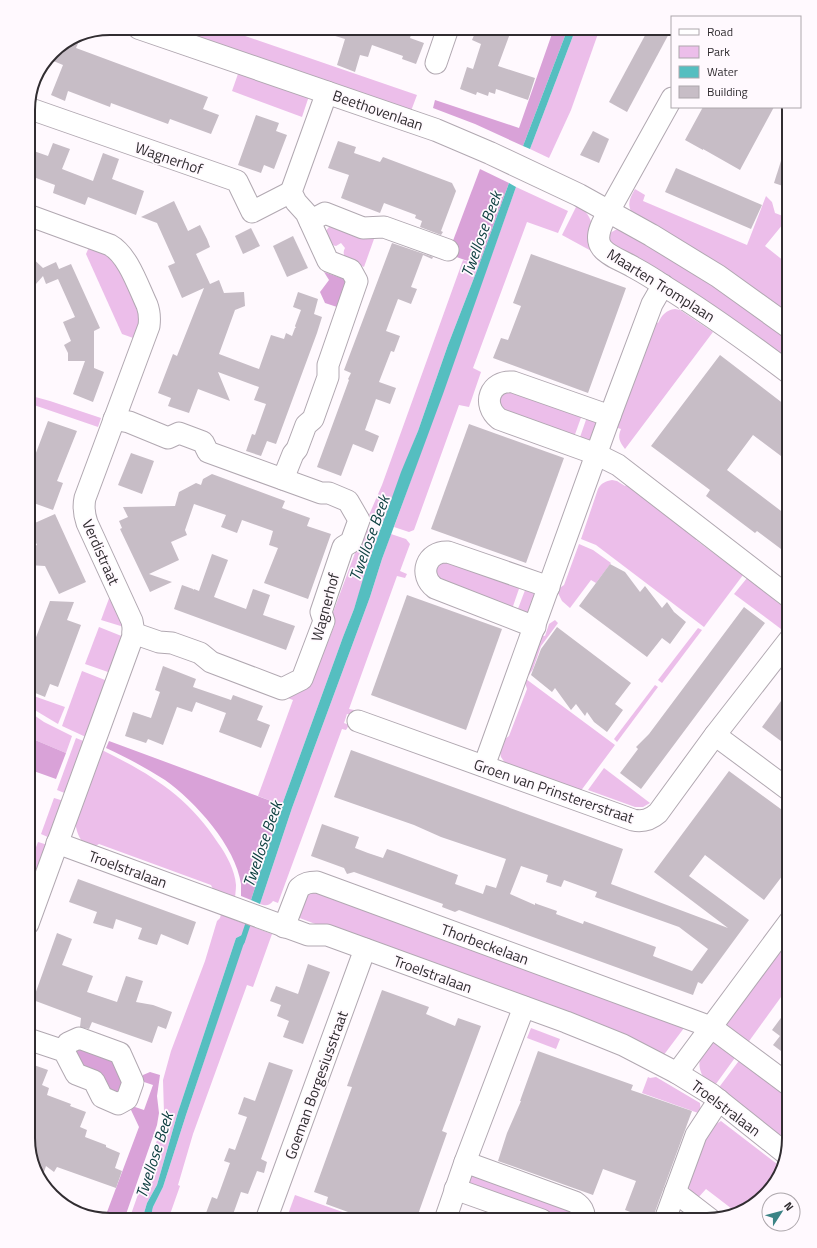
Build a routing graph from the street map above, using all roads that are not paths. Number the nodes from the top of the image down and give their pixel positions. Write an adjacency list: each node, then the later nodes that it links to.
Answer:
1 (160, 35): 4 (street, Beethovenlaan)
2 (446, 35): 3 (street)
3 (436, 63)
4 (327, 92): 7 (street); 8 (street, Beethovenlaan)
5 (671, 100): 8 (street, Maarten Tromplaan)
6 (35, 110): 7 (street, Wagnerhof)
7 (291, 192): 10 (street)
8 (609, 212): 12 (street, Maarten Tromplaan); 13 (street)
9 (35, 218): 16 (street, Verdistraat)
10 (310, 221): 11 (street); 18 (street)
11 (448, 250)
12 (663, 285): 14 (street, Maarten Tromplaan); 15 (street)
13 (782, 322)
14 (782, 368)
15 (610, 416): 17 (street); 17 (street)
16 (114, 419): 18 (street, Wagnerhof); 22 (street, Verdistraat)
17 (596, 454): 19 (street); 20 (street)
18 (283, 479): 22 (street, Wagnerhof)
19 (549, 587): 21 (street); 21 (street)
20 (782, 592)
21 (535, 627): 26 (street)
22 (133, 633): 28 (street)
23 (782, 649): 25 (street, Groen van Prinstererstraat)
24 (358, 721): 26 (street, Groen van Prinstererstraat)
25 (715, 735): 26 (street, Groen van Prinstererstraat); 27 (street)
26 (484, 766)
27 (782, 785)
28 (58, 843): 29 (street); 30 (street, Troelstralaan)
29 (35, 900)
30 (284, 927): 32 (street, Troelstralaan); 34 (street, Thorbeckelaan)
31 (782, 931): 34 (street)
32 (365, 949): 33 (street, Troelstralaan); 44 (street, Goeman Borgesiusstraat)
33 (524, 1007): 37 (street, Troelstralaan); 41 (street)
34 (711, 1027): 37 (street); 38 (street)
35 (35, 1041): 36 (street)
36 (64, 1051)
37 (677, 1073): 39 (street, Troelstralaan)
38 (782, 1081)
39 (719, 1100): 40 (street, Troelstralaan); 43 (street)
40 (781, 1150)
41 (465, 1162): 42 (street); 47 (street)
42 (455, 1189): 45 (street); 46 (street)
43 (675, 1192): 48 (street); 49 (street)
44 (269, 1213)
45 (447, 1213)
46 (522, 1213)
47 (584, 1213)
48 (668, 1213)
49 (702, 1213)

